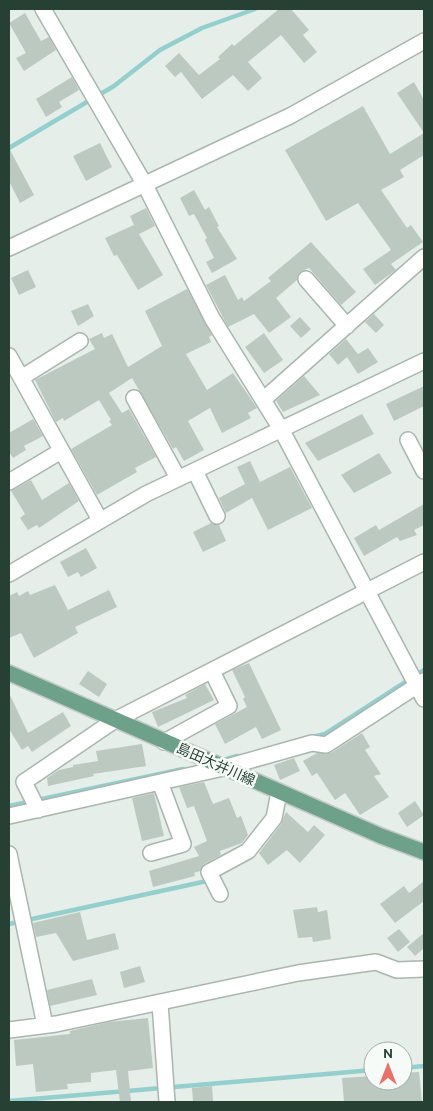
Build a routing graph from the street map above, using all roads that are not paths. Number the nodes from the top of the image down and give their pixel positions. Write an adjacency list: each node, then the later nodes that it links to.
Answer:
1 (44, 9): 3 (street)
2 (424, 41): 3 (street)
3 (145, 185): 4 (street); 13 (street)
4 (9, 248)
5 (424, 258): 7 (street)
6 (306, 279): 7 (street)
7 (347, 326): 13 (street)
8 (80, 341): 11 (street)
9 (10, 361): 11 (street)
10 (424, 361): 14 (street)
11 (21, 378): 16 (street)
12 (134, 398): 19 (street)
13 (263, 400): 14 (street)
14 (282, 429): 17 (street); 25 (street)
15 (408, 440): 18 (street)
16 (61, 450): 20 (street); 22 (street)
17 (195, 471): 19 (street); 21 (street)
18 (424, 472)
19 (178, 478): 22 (street)
20 (9, 482)
21 (217, 516)
22 (100, 520): 24 (street)
23 (424, 562): 25 (street)
24 (9, 574)
25 (367, 592): 26 (street); 28 (street)
26 (212, 671): 30 (street); 31 (street)
27 (9, 673): 30 (main road, 島田大井川線)
28 (421, 683): 29 (street); 32 (street)
29 (424, 699)
30 (115, 720): 31 (main road, 島田大井川線); 35 (street)
31 (164, 742): 32 (main road, 島田大井川線)
32 (223, 768): 33 (street); 34 (main road, 島田大井川線)
33 (160, 782): 35 (street); 38 (street)
34 (279, 792): 37 (main road, 島田大井川線); 40 (street)
35 (38, 810): 36 (street)
36 (9, 816)
37 (424, 852)
38 (151, 853)
39 (9, 854): 43 (street)
40 (220, 894)
41 (424, 969): 42 (street)
42 (160, 1003): 43 (street); 45 (street)
43 (45, 1025): 44 (street)
44 (9, 1030)
45 (167, 1102)

